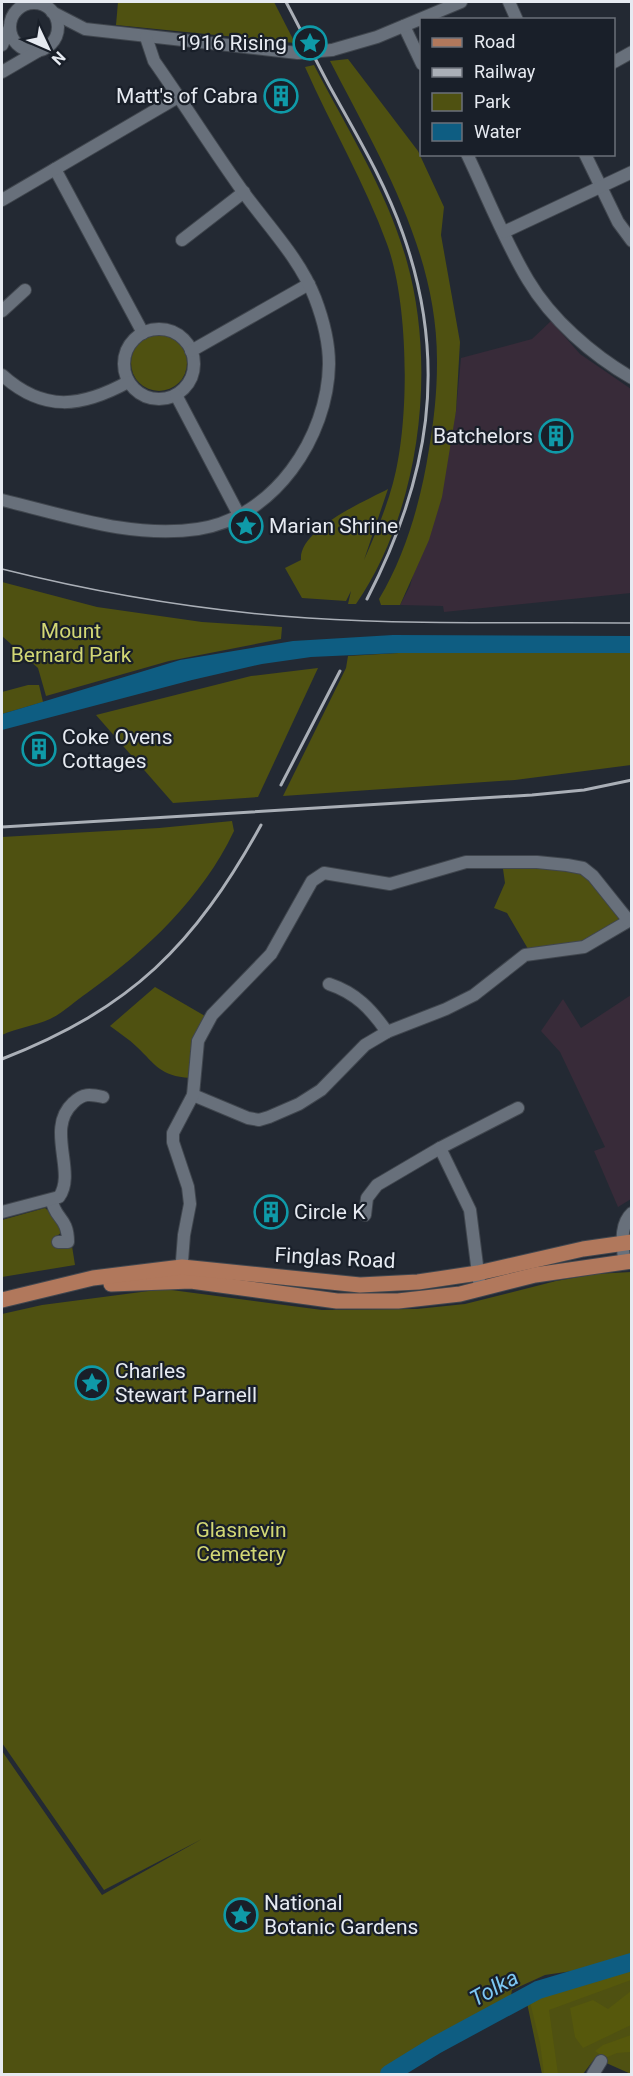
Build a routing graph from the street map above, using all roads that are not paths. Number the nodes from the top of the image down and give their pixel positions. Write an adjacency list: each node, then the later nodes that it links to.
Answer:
1 (461, 2): 6 (street)
2 (508, 2): 7 (street)
3 (36, 3): 4 (street); 5 (street)
4 (15, 7): 10 (street)
5 (52, 12): 11 (street); 12 (street)
6 (423, 18)
7 (516, 18)
8 (420, 19): 9 (street)
9 (404, 26): 13 (street, bridge); 17 (street)
10 (10, 27): 14 (street); 15 (street)
11 (86, 29): 12 (street); 13 (street)
12 (56, 37): 15 (street)
13 (146, 37): 20 (street)
14 (2, 45)
15 (38, 51): 19 (street)
16 (632, 52): 18 (street)
17 (420, 60)
18 (615, 61)
19 (2, 72)
20 (178, 96): 23 (street); 26 (street)
21 (468, 156): 28 (street)
22 (586, 156): 25 (street)
23 (55, 168): 27 (street); 34 (street)
24 (632, 172): 25 (street)
25 (600, 187): 28 (street); 30 (street)
26 (244, 192): 29 (street); 31 (street)
27 (2, 200)
28 (504, 232): 37 (street)
29 (182, 240)
30 (632, 241)
31 (309, 284): 35 (street); 41 (street)
32 (25, 290): 33 (street)
33 (2, 311)
34 (143, 333): 35 (street); 38 (street)
35 (191, 351): 39 (street)
36 (2, 375): 38 (street)
37 (632, 378)
38 (128, 382): 39 (street)
39 (176, 396): 41 (street)
40 (2, 500): 41 (street)
41 (239, 515)
42 (630, 920): 44 (street); 45 (street)
43 (329, 984): 44 (street)
44 (387, 1032): 45 (street)
45 (193, 1095): 56 (street)
46 (103, 1097): 49 (street)
47 (518, 1108): 48 (street)
48 (440, 1148): 52 (street); 57 (street)
49 (52, 1201): 50 (street); 53 (street)
50 (2, 1212)
51 (632, 1213): 54 (street)
52 (365, 1215)
53 (58, 1242)
54 (627, 1242): 55 (street); 57 (main road, Finglas Road)
55 (628, 1261): 57 (main road, Finglas Road)
56 (181, 1274): 57 (main road, Finglas Road); 58 (main road, Finglas Road)
57 (479, 1280)
58 (2, 1300)
59 (601, 2061): 60 (street)
60 (593, 2074)

